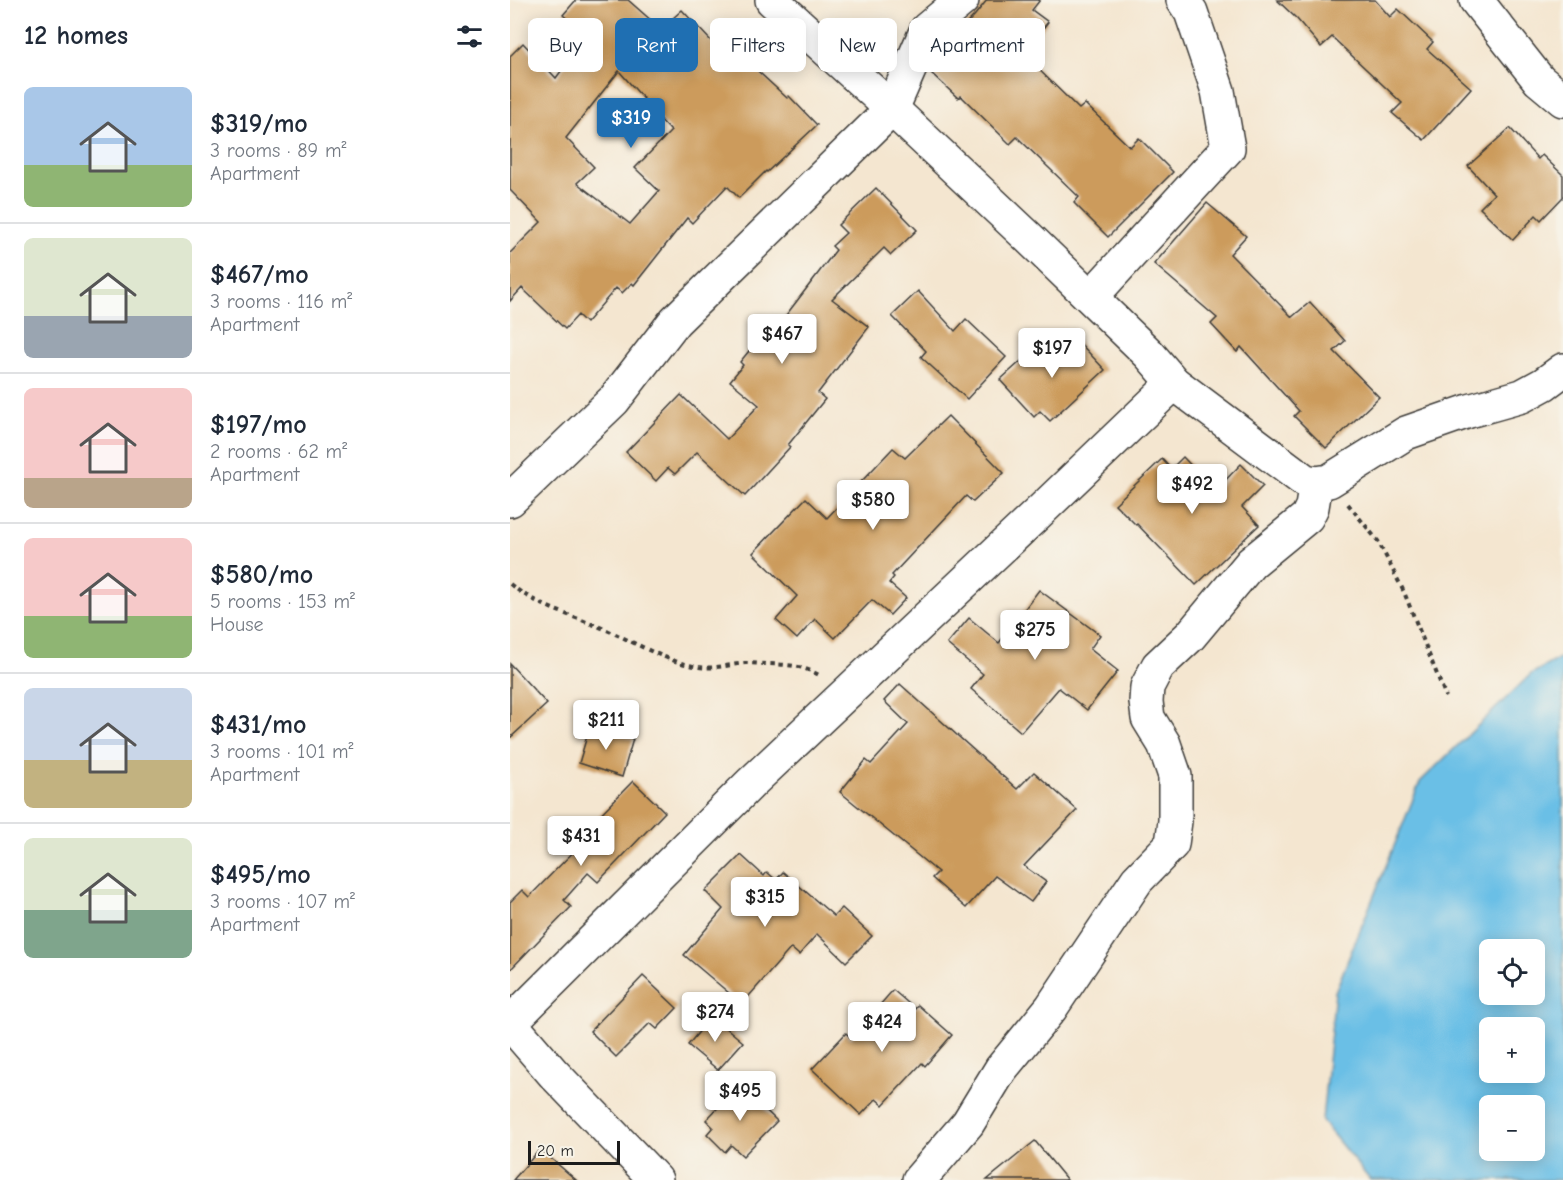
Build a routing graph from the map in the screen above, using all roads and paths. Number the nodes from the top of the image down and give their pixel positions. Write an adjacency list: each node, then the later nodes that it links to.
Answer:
1 (772, 0): 6 (street)
2 (962, 0): 6 (street)
3 (1184, 0): 7 (street)
4 (1476, 0): 5 (street)
5 (1563, 100)
6 (892, 109): 7 (street); 11 (street)
7 (1091, 297): 9 (street)
8 (1563, 370): 10 (street)
9 (1174, 383): 10 (street); 13 (street)
10 (1322, 482): 14 (path); 17 (street)
11 (510, 500)
12 (510, 584): 13 (path)
13 (847, 693): 15 (street)
14 (1446, 697)
15 (510, 1023): 16 (street)
16 (656, 1180)
17 (919, 1180)

